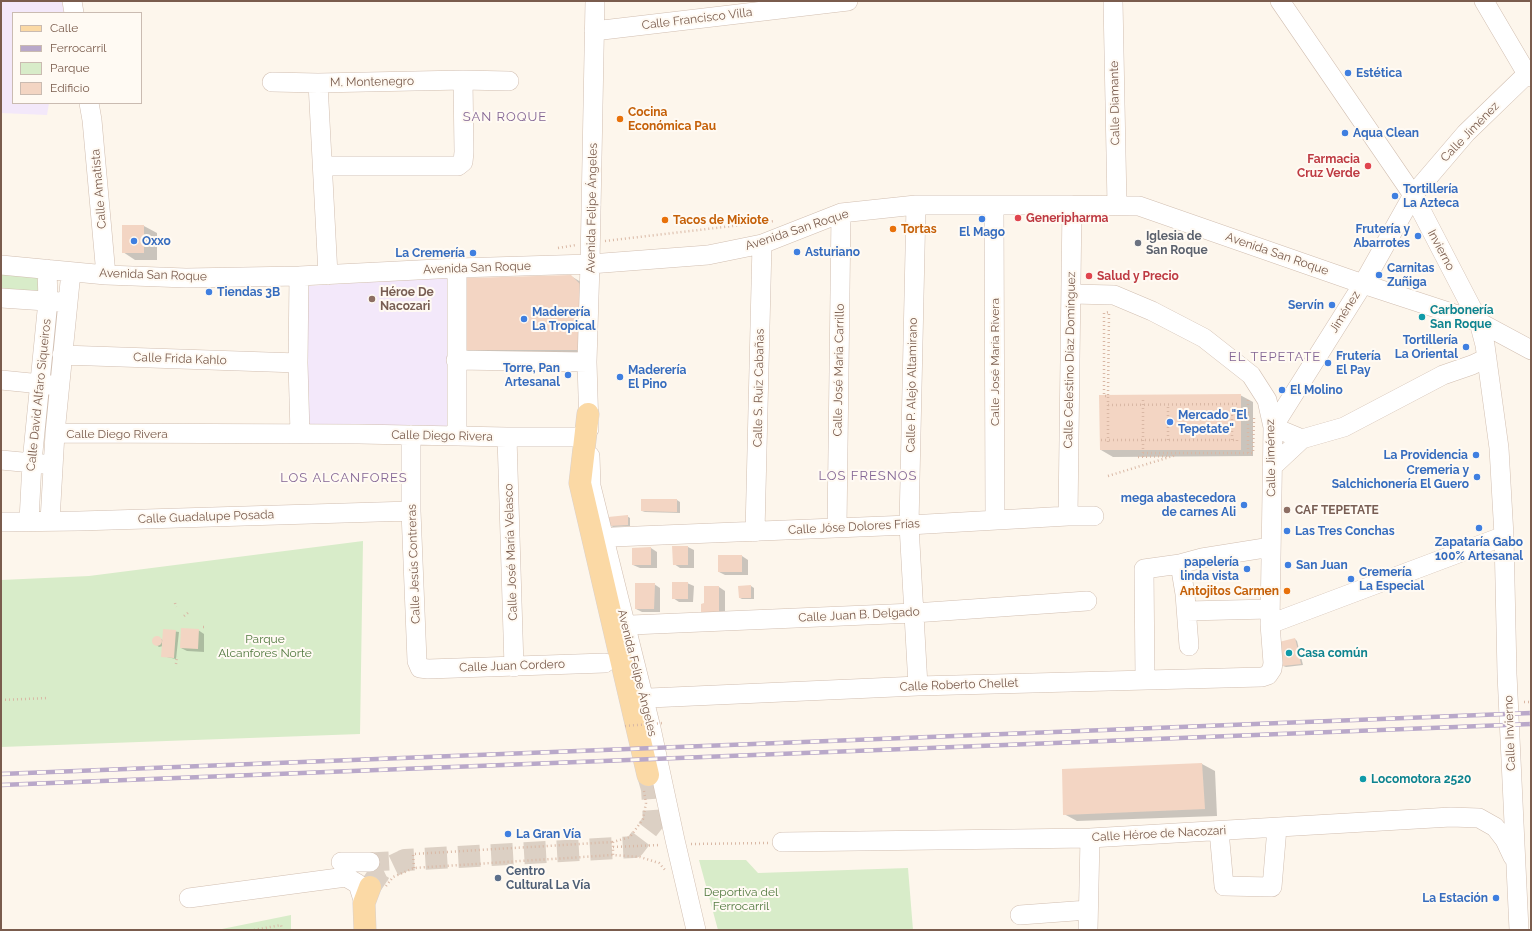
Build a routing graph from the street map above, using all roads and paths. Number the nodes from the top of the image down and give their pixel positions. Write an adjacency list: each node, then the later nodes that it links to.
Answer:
1 (72, 1): 7 (street)
2 (595, 1): 8 (street, Avenida Felipe Ángeles)
3 (848, 1): 8 (street, Calle Francisco Villa)
4 (1113, 1): 20 (street, Calle Diamante)
5 (1280, 1): 16 (street, Invierno)
6 (1484, 1): 9 (street)
7 (74, 12)
8 (594, 31): 23 (street, Avenida Felipe Ángeles)
9 (1530, 75): 16 (street, Calle Jiménez)
10 (463, 80): 11 (street, M. Montenegro); 13 (street, M. Montenegro); 15 (street)
11 (509, 80)
12 (272, 82): 13 (street)
13 (318, 83): 15 (street, M. Montenegro)
14 (90, 104): 30 (street, Calle Amatista)
15 (323, 166): 31 (street, M. Montenegro)
16 (1413, 195): 33 (street, Jiménez); 37 (street, Invierno)
17 (916, 205): 18 (street, Avenida San Roque); 21 (street, Avenida San Roque); 86 (street, Calle P. Alejo Altamirano)
18 (994, 205): 19 (street, Avenida San Roque); 82 (street, Calle José María Rivera)
19 (1072, 205): 20 (street, Avenida San Roque); 34 (street, Calle Celestino Díaz Domínguez)
20 (1118, 205): 33 (street, Avenida San Roque)
21 (841, 213): 24 (street, Avenida San Roque); 87 (street, Calle José María Carrillo)
22 (778, 221): 23 (path)
23 (591, 243): 25 (street, Avenida Felipe Ángeles)
24 (762, 244): 25 (street, Avenida San Roque); 88 (street, Calle S. Ruiz Cabañas)
25 (590, 264): 27 (street, Avenida San Roque); 42 (street, Avenida Felipe Ángeles)
26 (1, 265): 28 (street, Avenida San Roque)
27 (456, 268): 31 (street, Avenida San Roque); 41 (street)
28 (47, 269): 29 (street, Avenida San Roque); 36 (street, Calle David Alfaro Siqueiros)
29 (71, 272): 30 (street, Avenida San Roque); 36 (street, Calle David Alfaro Siqueiros)
30 (106, 274): 32 (street, Avenida San Roque)
31 (328, 275): 32 (street, Avenida San Roque)
32 (299, 276): 43 (street)
33 (1363, 284): 37 (street, Avenida San Roque); 57 (street, Jiménez)
34 (1072, 294): 57 (street, Calle Jiménez); 80 (street, Calle Celestino Díaz Domínguez)
35 (1, 298): 36 (street)
36 (58, 302): 40 (street, Calle David Alfaro Siqueiros); 45 (street, Calle David Alfaro Siqueiros)
37 (1479, 322): 38 (street, Avenida San Roque); 39 (street, Invierno)
38 (1523, 346): 39 (street)
39 (1486, 351): 64 (street); 89 (street, Invierno)
40 (62, 355): 43 (street, Calle Frida Kahlo); 46 (street, Calle David Alfaro Siqueiros)
41 (456, 360): 42 (street); 61 (street)
42 (587, 362): 55 (street, Avenida Felipe Ángeles)
43 (298, 364): 59 (street)
44 (1, 380): 45 (street)
45 (39, 384): 46 (street); 75 (street, Calle David Alfaro Siqueiros)
46 (59, 386): 58 (street, Calle David Alfaro Siqueiros)
47 (1108, 395): 53 (path)
48 (1248, 399): 56 (path)
49 (1143, 400): 54 (path)
50 (1169, 404): 51 (path); 54 (path); 67 (path)
51 (1232, 404): 52 (path); 68 (path)
52 (1237, 404)
53 (1107, 405): 54 (path); 69 (path)
54 (1143, 405): 66 (path)
55 (588, 414): 62 (main road, Avenida Felipe Ángeles); 115 (street, Avenida Felipe Ángeles)
56 (1248, 417): 72 (path); 72 (path)
57 (1273, 427): 64 (street); 77 (street, Calle Jiménez)
58 (55, 434): 59 (street, Calle Diego Rivera); 76 (street, Calle David Alfaro Siqueiros)
59 (300, 434): 60 (street, Calle Diego Rivera)
60 (411, 435): 61 (street, Calle Diego Rivera); 79 (street, Calle Jesús Contreras)
61 (457, 436): 63 (street, Calle Diego Rivera)
62 (585, 436): 63 (street, Calle Diego Rivera); 116 (main road, Avenida Felipe Ángeles)
63 (507, 437): 106 (street, Calle José María Velasco)
64 (1302, 439): 77 (street)
65 (1101, 440): 69 (path)
66 (1143, 440): 67 (path); 69 (path); 71 (path)
67 (1168, 440): 68 (path)
68 (1232, 440): 70 (path)
69 (1108, 441)
70 (1238, 442)
71 (1143, 453): 73 (path); 73 (path)
72 (1248, 453): 73 (path)
73 (1174, 454): 78 (path)
74 (1, 460): 75 (street)
75 (32, 462): 76 (street); 83 (street, Calle David Alfaro Siqueiros)
76 (53, 465): 84 (street, Calle David Alfaro Siqueiros)
77 (1272, 467): 91 (street, Calle Jiménez)
78 (1108, 476)
79 (412, 511): 84 (street, Calle Guadalupe Posada); 107 (street, Calle Jesús Contreras)
80 (1068, 516): 81 (street, Calle Jóse Dolores Frías); 82 (street, Calle Jóse Dolores Frías)
81 (1094, 516)
82 (995, 520): 86 (street, Calle Jóse Dolores Frías)
83 (29, 521): 84 (street, Calle Guadalupe Posada); 85 (street, Calle Guadalupe Posada)
84 (50, 521)
85 (1, 522)
86 (910, 525): 87 (street, Calle Jóse Dolores Frías); 98 (street, Calle P. Alejo Altamirano)
87 (837, 527): 88 (street, Calle Jóse Dolores Frías)
88 (756, 532): 90 (street, Calle Jóse Dolores Frías)
89 (1504, 536): 100 (street); 125 (street, Calle Invierno)
90 (613, 537)
91 (1271, 547): 92 (street); 100 (street, Calle Jiménez)
92 (1180, 564): 96 (street); 109 (street)
93 (1087, 601): 98 (street, Calle Juan B. Delgado)
94 (175, 603): 95 (path)
95 (176, 607)
96 (1187, 611): 100 (street); 102 (street)
97 (189, 612): 99 (path)
98 (914, 613): 101 (street, Calle Juan B. Delgado); 110 (street, Calle P. Alejo Altamirano)
99 (184, 616)
100 (1270, 617): 108 (street, Calle Jiménez)
101 (631, 625)
102 (1189, 646)
103 (177, 656): 105 (path)
104 (605, 663): 106 (street, Calle Juan Cordero)
105 (176, 664)
106 (514, 667): 107 (street, Calle Juan Cordero)
107 (420, 668)
108 (1268, 675): 109 (street, Calle Roberto Chellet)
109 (1145, 680): 110 (street, Calle Roberto Chellet)
110 (918, 686): 112 (street, Calle Roberto Chellet)
111 (48, 698): 113 (path)
112 (649, 698)
113 (1, 700)
114 (625, 726): 115 (path, bridge)
115 (654, 726): 122 (street, Avenida Felipe Ángeles)
116 (647, 784): 120 (path)
117 (1277, 828): 118 (street, Calle Héroe de Nacozari); 118 (street); 125 (street, Calle Héroe de Nacozari)
118 (1219, 831): 119 (street, Calle Héroe de Nacozari)
119 (1090, 838): 121 (street, Calle Héroe de Nacozari); 132 (street)
120 (613, 842): 123 (path); 128 (path)
121 (782, 842): 122 (path)
122 (676, 844): 123 (path); 138 (street, Avenida Felipe Ángeles)
123 (613, 847): 124 (path)
124 (613, 855): 128 (path); 129 (path)
125 (1515, 861): 140 (street, Calle Invierno)
126 (341, 862): 127 (street)
127 (370, 862)
128 (414, 868): 130 (path)
129 (673, 879): 137 (street)
130 (373, 893): 131 (street); 136 (main road)
131 (189, 898)
132 (1088, 910): 133 (street); 139 (street)
133 (1020, 915)
134 (254, 930): 135 (path)
135 (282, 930)
136 (365, 930)
137 (685, 930)
138 (696, 930)
139 (1088, 930)
140 (1518, 930)

